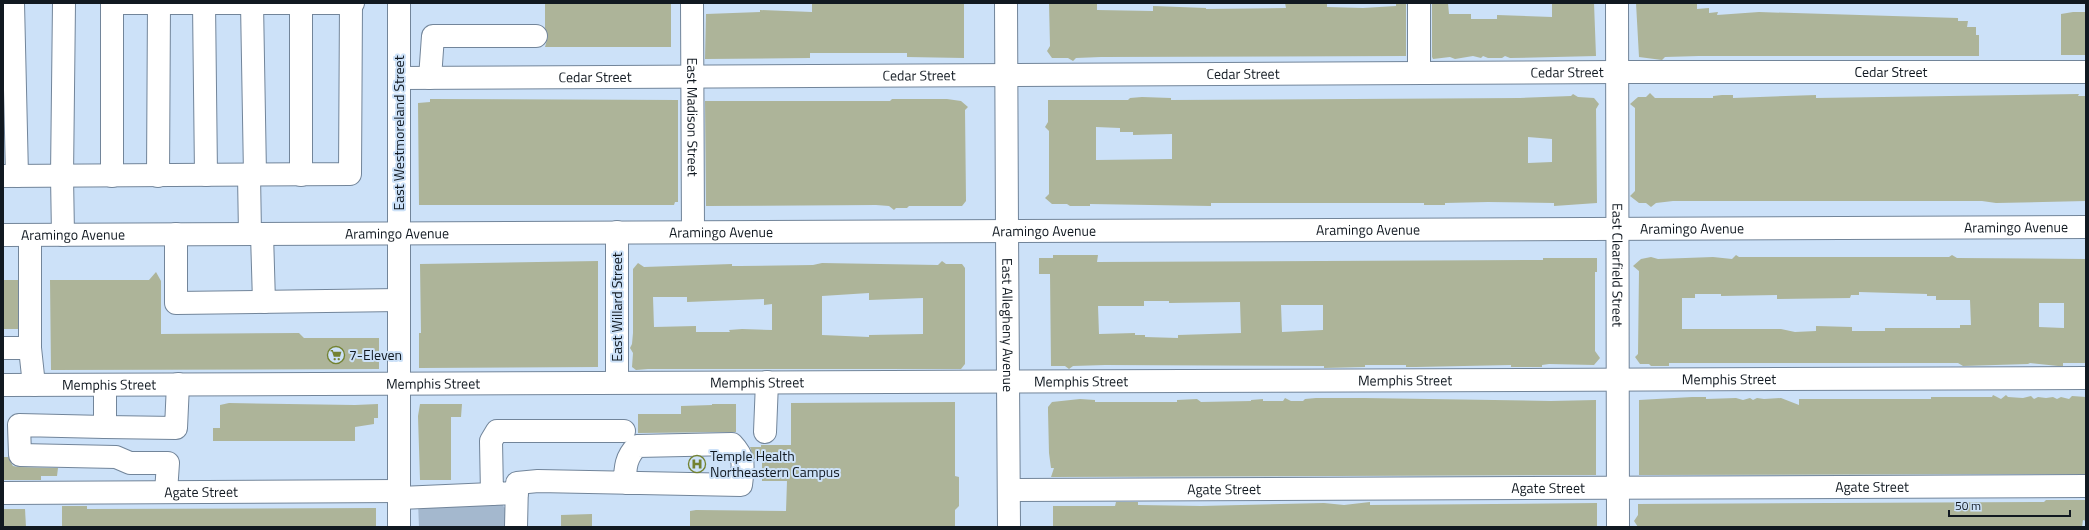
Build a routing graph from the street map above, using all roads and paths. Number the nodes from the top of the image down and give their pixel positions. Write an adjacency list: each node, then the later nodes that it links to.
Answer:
1 (13, 3): 26 (street)
2 (64, 3): 27 (street)
3 (112, 3): 28 (street)
4 (120, 3): 5 (street)
5 (159, 3): 6 (street); 29 (street)
6 (204, 3): 7 (street); 23 (street)
7 (252, 3): 8 (street); 24 (street)
8 (301, 3): 9 (street); 25 (street)
9 (352, 3): 25 (street)
10 (399, 3): 21 (street, East Westmoreland Street)
11 (692, 3): 20 (street, East Madison Street)
12 (1006, 3): 19 (street, East Allegheny Avenue)
13 (1419, 3): 18 (street)
14 (1617, 3): 16 (street, East Clearfield Street)
15 (536, 36): 22 (street)
16 (1618, 72): 17 (street, Cedar Street); 18 (street, Cedar Street); 31 (street, East Clearfield Street)
17 (2086, 72)
18 (1419, 73): 19 (street, Cedar Street)
19 (1007, 75): 20 (street, Cedar Street); 33 (street, East Allegheny Avenue)
20 (692, 77): 22 (street, Cedar Street); 32 (street, East Madison Street)
21 (399, 78): 22 (street, Cedar Street); 37 (street, East Westmoreland Street)
22 (430, 78)
23 (206, 175): 24 (street); 29 (street)
24 (252, 175): 25 (street); 36 (street)
25 (301, 175)
26 (10, 176): 27 (street)
27 (62, 176): 28 (street); 40 (street)
28 (112, 176): 29 (street)
29 (158, 176)
30 (2086, 227): 31 (street, Aramingo Avenue)
31 (1618, 228): 33 (street, Aramingo Avenue); 46 (street, East Clearfield Street)
32 (693, 231): 33 (street, Aramingo Avenue); 34 (street, Aramingo Avenue)
33 (1006, 231): 47 (street, East Allegheny Avenue)
34 (617, 232): 37 (street, Aramingo Avenue); 48 (street, East Willard Street)
35 (176, 234): 36 (street, Aramingo Avenue); 40 (street, Aramingo Avenue); 42 (street)
36 (256, 234): 37 (street, Aramingo Avenue); 42 (street)
37 (398, 234): 41 (street, East Westmoreland Street)
38 (3, 235): 39 (street, Aramingo Avenue)
39 (30, 235): 40 (street, Aramingo Avenue); 44 (street)
40 (63, 235)
41 (399, 300): 42 (street); 50 (street, East Westmoreland Street)
42 (264, 302)
43 (3, 348): 44 (street)
44 (30, 348): 53 (street)
45 (2086, 378): 46 (street, Memphis Street)
46 (1618, 379): 47 (street, Memphis Street); 60 (street, East Clearfield Street)
47 (1008, 381): 49 (street, Memphis Street); 61 (street, East Allegheny Avenue)
48 (617, 382): 49 (street, Memphis Street); 50 (street, Memphis Street)
49 (767, 382): 57 (street)
50 (400, 383): 51 (street, Memphis Street); 65 (street, East Westmoreland Street)
51 (178, 384): 54 (street, Memphis Street); 55 (street)
52 (3, 385): 53 (street, Memphis Street)
53 (34, 385): 54 (street, Memphis Street)
54 (105, 385): 55 (street)
55 (105, 427): 62 (street)
56 (624, 431): 66 (street)
57 (765, 432)
58 (625, 483): 58 (street); 64 (street)
59 (2086, 486): 60 (street, Agate Street)
60 (1618, 487): 61 (street, Agate Street); 70 (street, East Clearfield Street)
61 (1009, 490): 69 (street, East Allegheny Avenue)
62 (166, 492): 63 (street, Agate Street); 65 (street, Agate Street)
63 (3, 493)
64 (517, 493): 66 (street, Agate Street); 68 (street)
65 (400, 494): 66 (street, Agate Street); 67 (street, East Westmoreland Street)
66 (492, 494)
67 (400, 527)
68 (516, 527)
69 (1009, 527)
70 (1618, 527)

